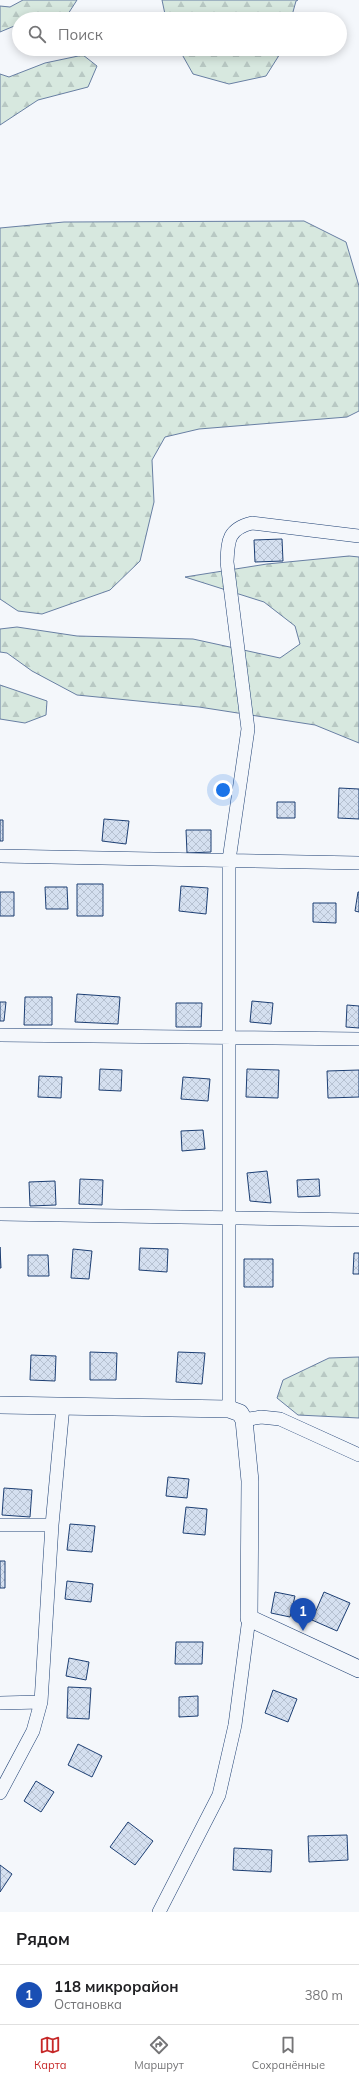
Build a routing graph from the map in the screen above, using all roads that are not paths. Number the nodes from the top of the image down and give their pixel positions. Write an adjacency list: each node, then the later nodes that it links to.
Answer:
1 (359, 536): 3 (street)
2 (0, 856): 3 (street)
3 (229, 860): 4 (street); 6 (street)
4 (359, 863)
5 (0, 1035): 6 (street)
6 (230, 1039): 7 (street); 9 (street)
7 (359, 1040)
8 (0, 1214): 9 (street)
9 (228, 1217): 10 (street); 13 (street)
10 (359, 1220)
11 (0, 1405): 12 (street)
12 (63, 1406): 13 (street); 17 (street)
13 (229, 1409): 14 (street)
14 (244, 1420): 15 (street); 18 (street)
15 (359, 1455)
16 (0, 1525): 17 (street)
17 (52, 1525): 20 (street)
18 (249, 1618): 19 (street); 23 (street)
19 (359, 1669)
20 (41, 1702): 21 (street); 22 (street)
21 (0, 1703)
22 (0, 1793)
23 (159, 1912)

